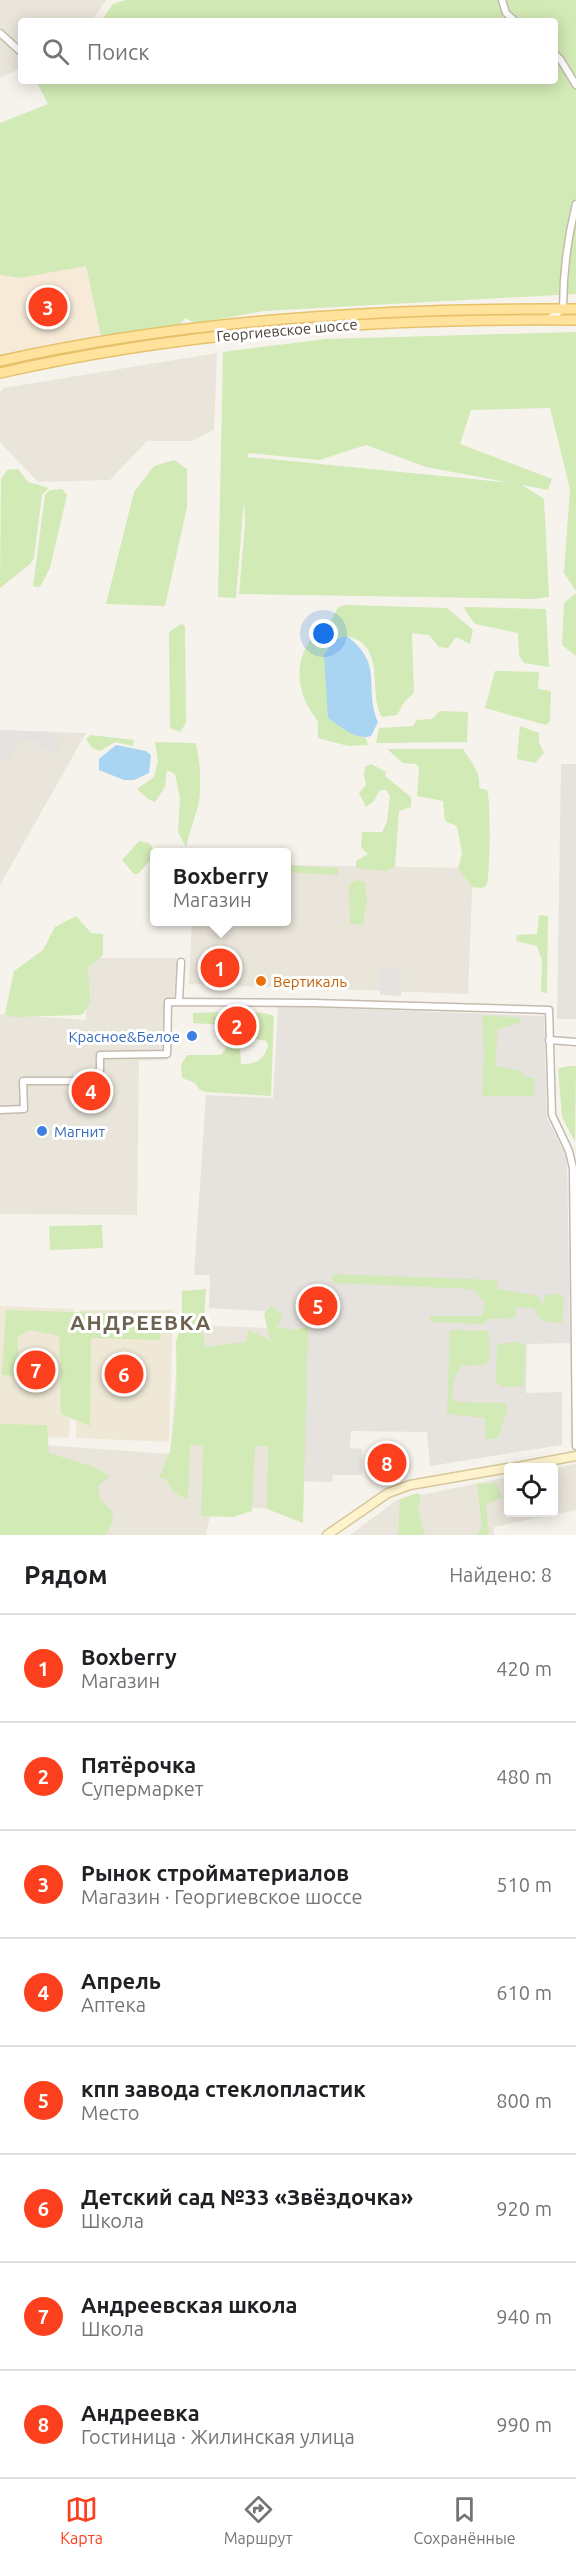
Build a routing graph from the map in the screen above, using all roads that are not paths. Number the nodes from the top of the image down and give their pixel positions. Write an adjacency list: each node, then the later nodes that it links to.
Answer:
1 (502, 0): 2 (street)
2 (512, 18)
3 (0, 33): 4 (street)
4 (18, 49)
5 (558, 57): 6 (street)
6 (576, 85)
7 (576, 204): 8 (street)
8 (563, 309): 9 (main road, Георгиевское шоссе); 10 (street); 12 (main road, Георгиевское шоссе)
9 (576, 309)
10 (548, 319): 11 (main road, Георгиевское шоссе); 13 (main road, Георгиевское шоссе)
11 (576, 320)
12 (0, 362)
13 (0, 373)
14 (181, 962): 15 (street)
15 (179, 1001): 16 (street); 18 (street)
16 (549, 1040): 17 (street); 19 (street)
17 (576, 1042)
18 (0, 1110)
19 (575, 1219): 20 (street)
20 (576, 1446)
21 (576, 1456): 22 (main road)
22 (538, 1463)
23 (504, 1469): 24 (main road)
24 (327, 1535)

